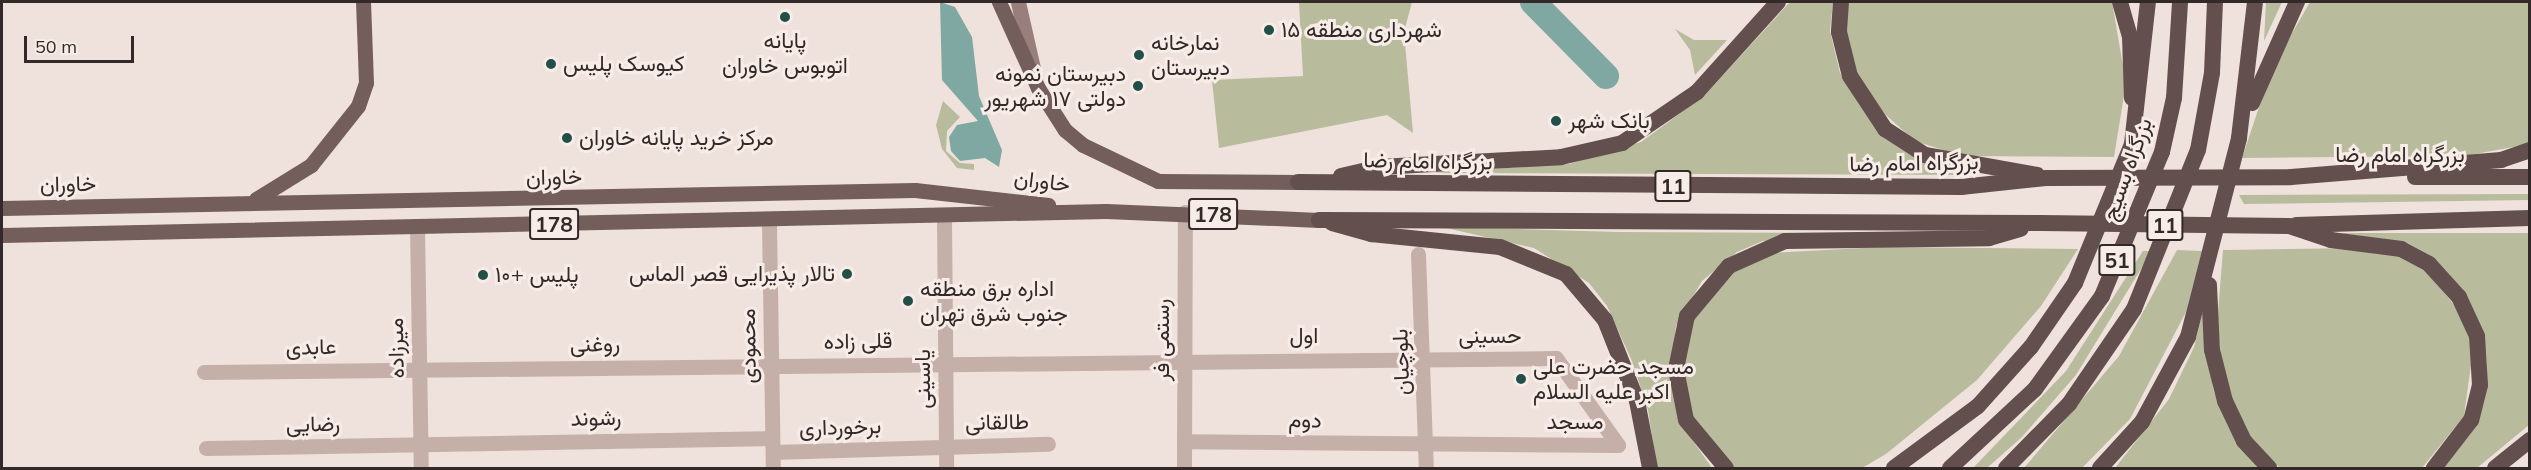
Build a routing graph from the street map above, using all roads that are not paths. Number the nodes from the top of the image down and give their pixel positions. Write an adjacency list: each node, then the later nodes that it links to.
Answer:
1 (363, 2): 20 (main road)
2 (999, 2): 12 (main road, خاوران / 178)
3 (1018, 2): 12 (main road)
4 (1778, 2): 19 (highway)
5 (1841, 2): 18 (highway)
6 (2120, 2): 14 (highway)
7 (2148, 2): 14 (highway)
8 (2180, 2): 57 (highway, بزرگراه بسیج / 51)
9 (2215, 2): 58 (highway, 51)
10 (2255, 2): 13 (highway)
11 (2297, 2): 13 (highway)
12 (1038, 88): 19 (main road, خاوران / 178)
13 (2239, 138): 33 (highway)
14 (2132, 144): 56 (highway)
15 (2529, 150): 16 (highway)
16 (2291, 177): 17 (highway, بزرگراه امام رضا / 11); 18 (highway, بزرگراه امام رضا / 11, bridge)
17 (2529, 177)
18 (2046, 178): 19 (highway, بزرگراه امام رضا / 11)
19 (1299, 182)
20 (247, 202): 21 (main road, خاوران / 178); 22 (main road, خاوران / 178)
21 (2, 208)
22 (1106, 211): 23 (main road, خاوران / 178); 24 (main road, خاوران / 178)
23 (1185, 212): 26 (main road, خاوران / 178); 36 (street, رستمی فر)
24 (944, 217): 27 (main road, خاوران / 178); 37 (street, یاسینی)
25 (2529, 218): 30 (highway, 11)
26 (1319, 220): 28 (highway, 11); 54 (highway)
27 (769, 223): 29 (main road, خاوران / 178); 38 (street, محمودی)
28 (2040, 223): 30 (highway, 11, bridge); 55 (highway)
29 (417, 226): 31 (main road, خاوران / 178); 39 (street, میرزاده)
30 (2289, 226): 61 (highway)
31 (2, 235)
32 (1418, 255): 34 (street, بلوچیان)
33 (2209, 260): 59 (highway); 60 (highway)
34 (1424, 358): 35 (street, حسینی); 36 (street, اول); 45 (street, بلوچیان)
35 (1556, 358): 45 (street, مسجد)
36 (1184, 359): 37 (street, اول); 42 (street, رستمی فر)
37 (945, 362): 38 (street, قلی زاده); 47 (street, یاسینی)
38 (771, 365): 39 (street, روغنی); 46 (street, محمودی)
39 (419, 368): 40 (street, عابدی); 43 (street, میرزاده)
40 (204, 372)
41 (2529, 440): 62 (highway)
42 (1184, 441): 45 (street, دوم); 52 (street, رستمی فر)
43 (420, 444): 46 (street, رشوند); 48 (street, رضایی); 49 (street, میرزاده)
44 (1048, 444): 47 (street, طالقانی)
45 (1425, 444): 53 (street, بلوچیان)
46 (772, 445): 47 (street, برخورداری); 50 (street, محمودی)
47 (946, 445): 51 (street, یاسینی)
48 (206, 448)
49 (421, 468)
50 (773, 468)
51 (946, 468)
52 (1185, 468)
53 (1426, 468)
54 (1650, 468)
55 (1726, 468)
56 (1894, 468)
57 (1950, 468)
58 (2006, 468)
59 (2100, 468)
60 (2269, 468)
61 (2434, 468)
62 (2495, 468)

